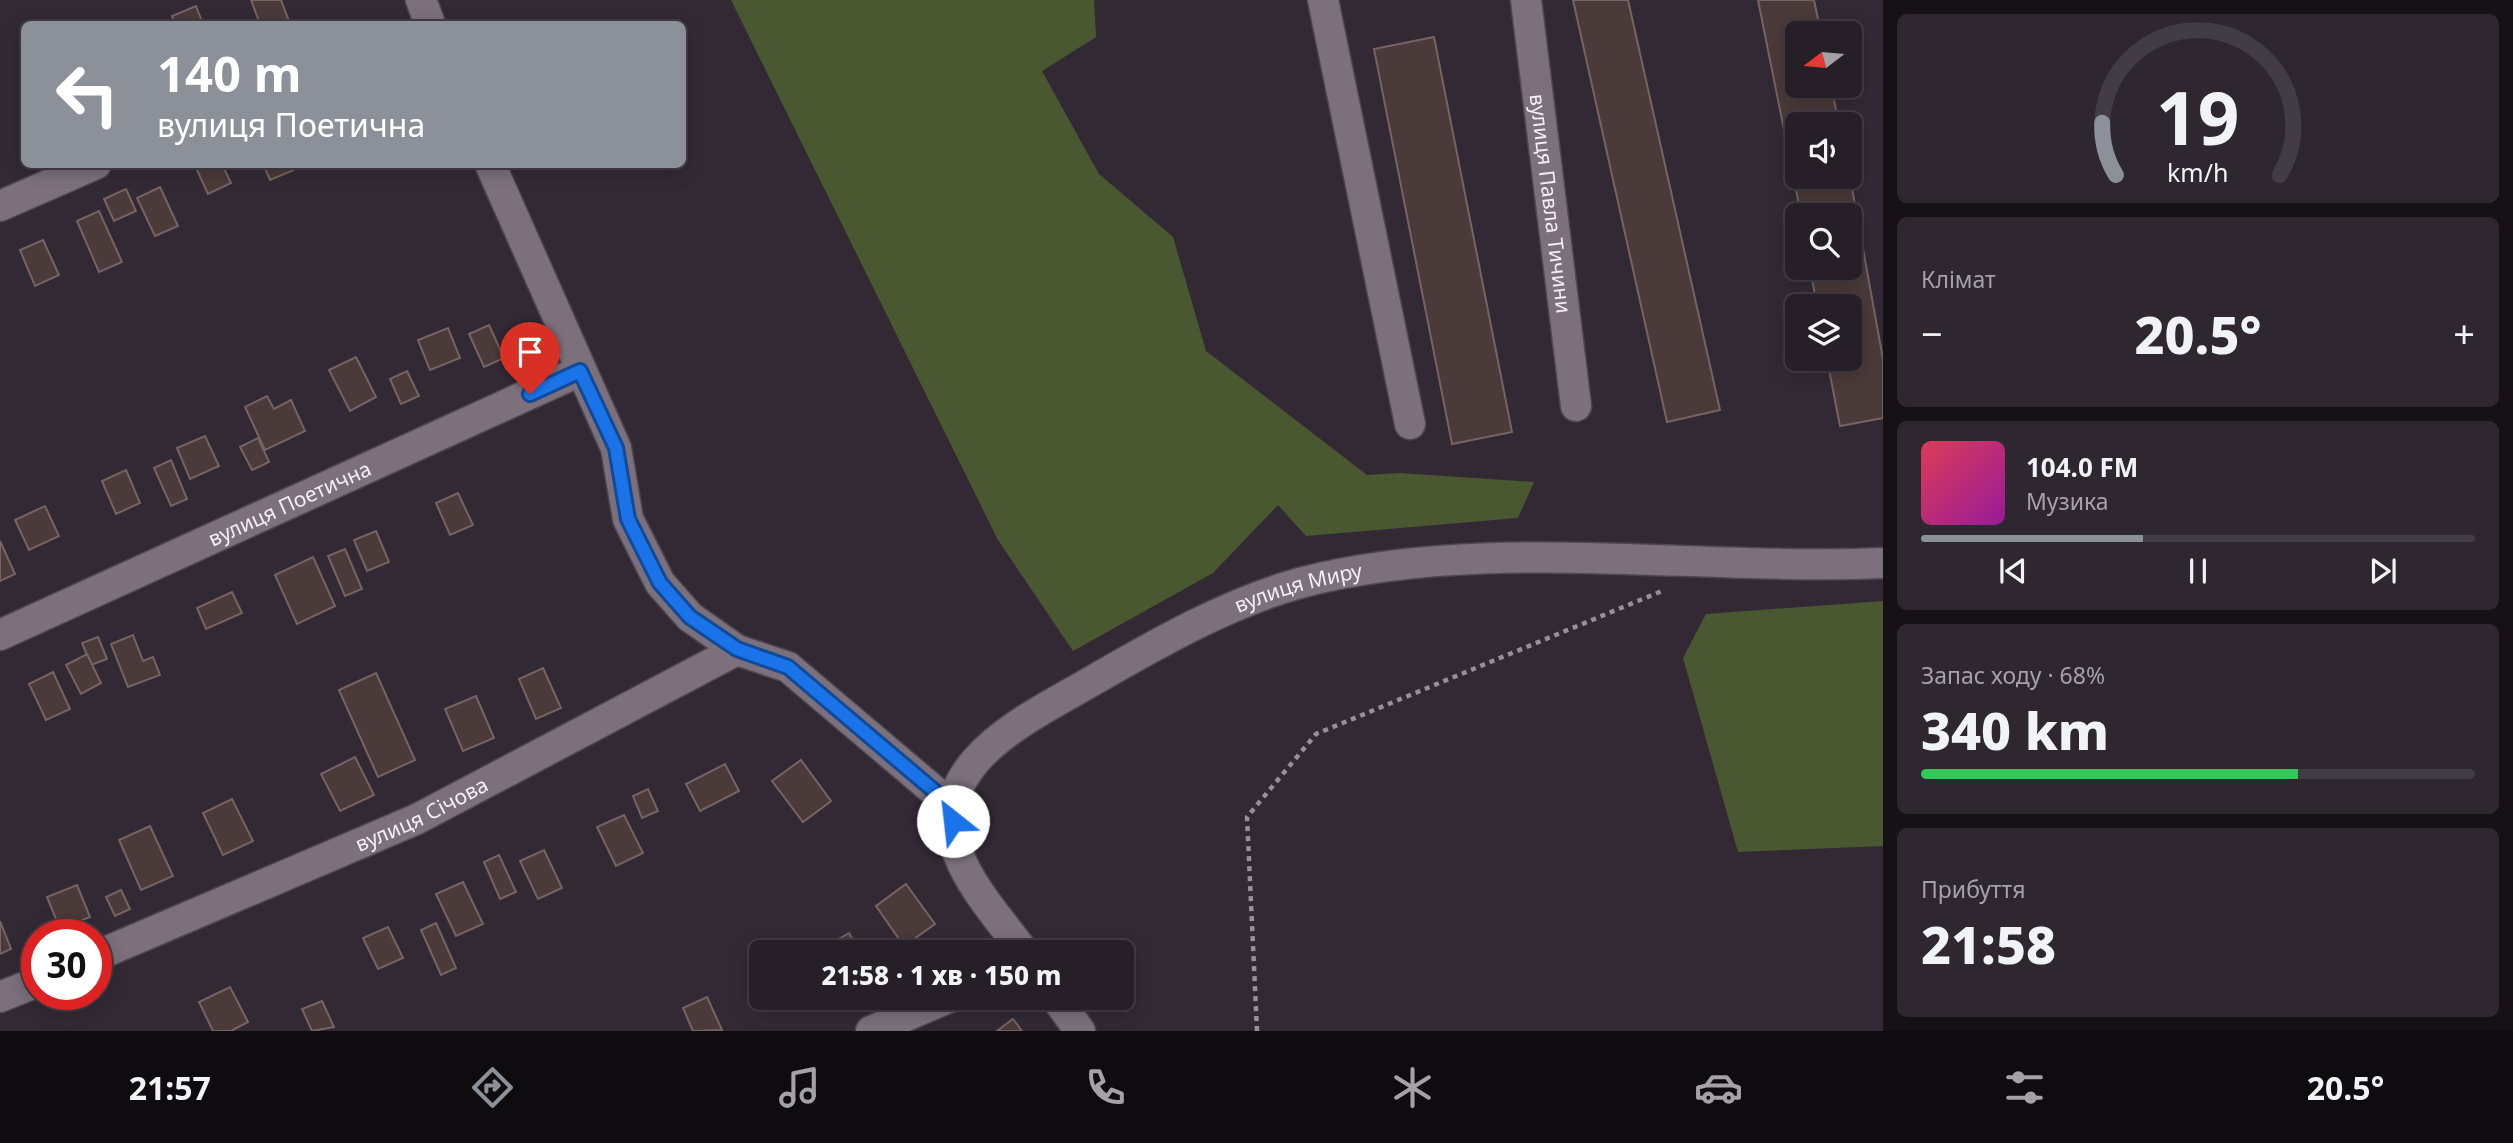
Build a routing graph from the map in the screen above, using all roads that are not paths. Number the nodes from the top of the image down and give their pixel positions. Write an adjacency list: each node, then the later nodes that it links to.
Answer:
1 (1323, 0): 8 (street)
2 (1526, 0): 7 (street, вулиця Павла Тичини)
3 (87, 168): 5 (street)
4 (493, 168): 6 (street)
5 (0, 206)
6 (580, 371): 10 (street, вулиця Поетична); 11 (street)
7 (1576, 406)
8 (1410, 424)
9 (1883, 563): 12 (street, вулиця Миру)
10 (0, 635)
11 (737, 649): 12 (street); 14 (street, вулиця Січова)
12 (952, 806): 13 (street, вулиця Миру)
13 (1016, 940)
14 (112, 949)
15 (21, 988): 16 (street)
16 (0, 997)
17 (920, 1010): 19 (street)
18 (1065, 1010): 20 (street)
19 (871, 1031)
20 (1080, 1031)

